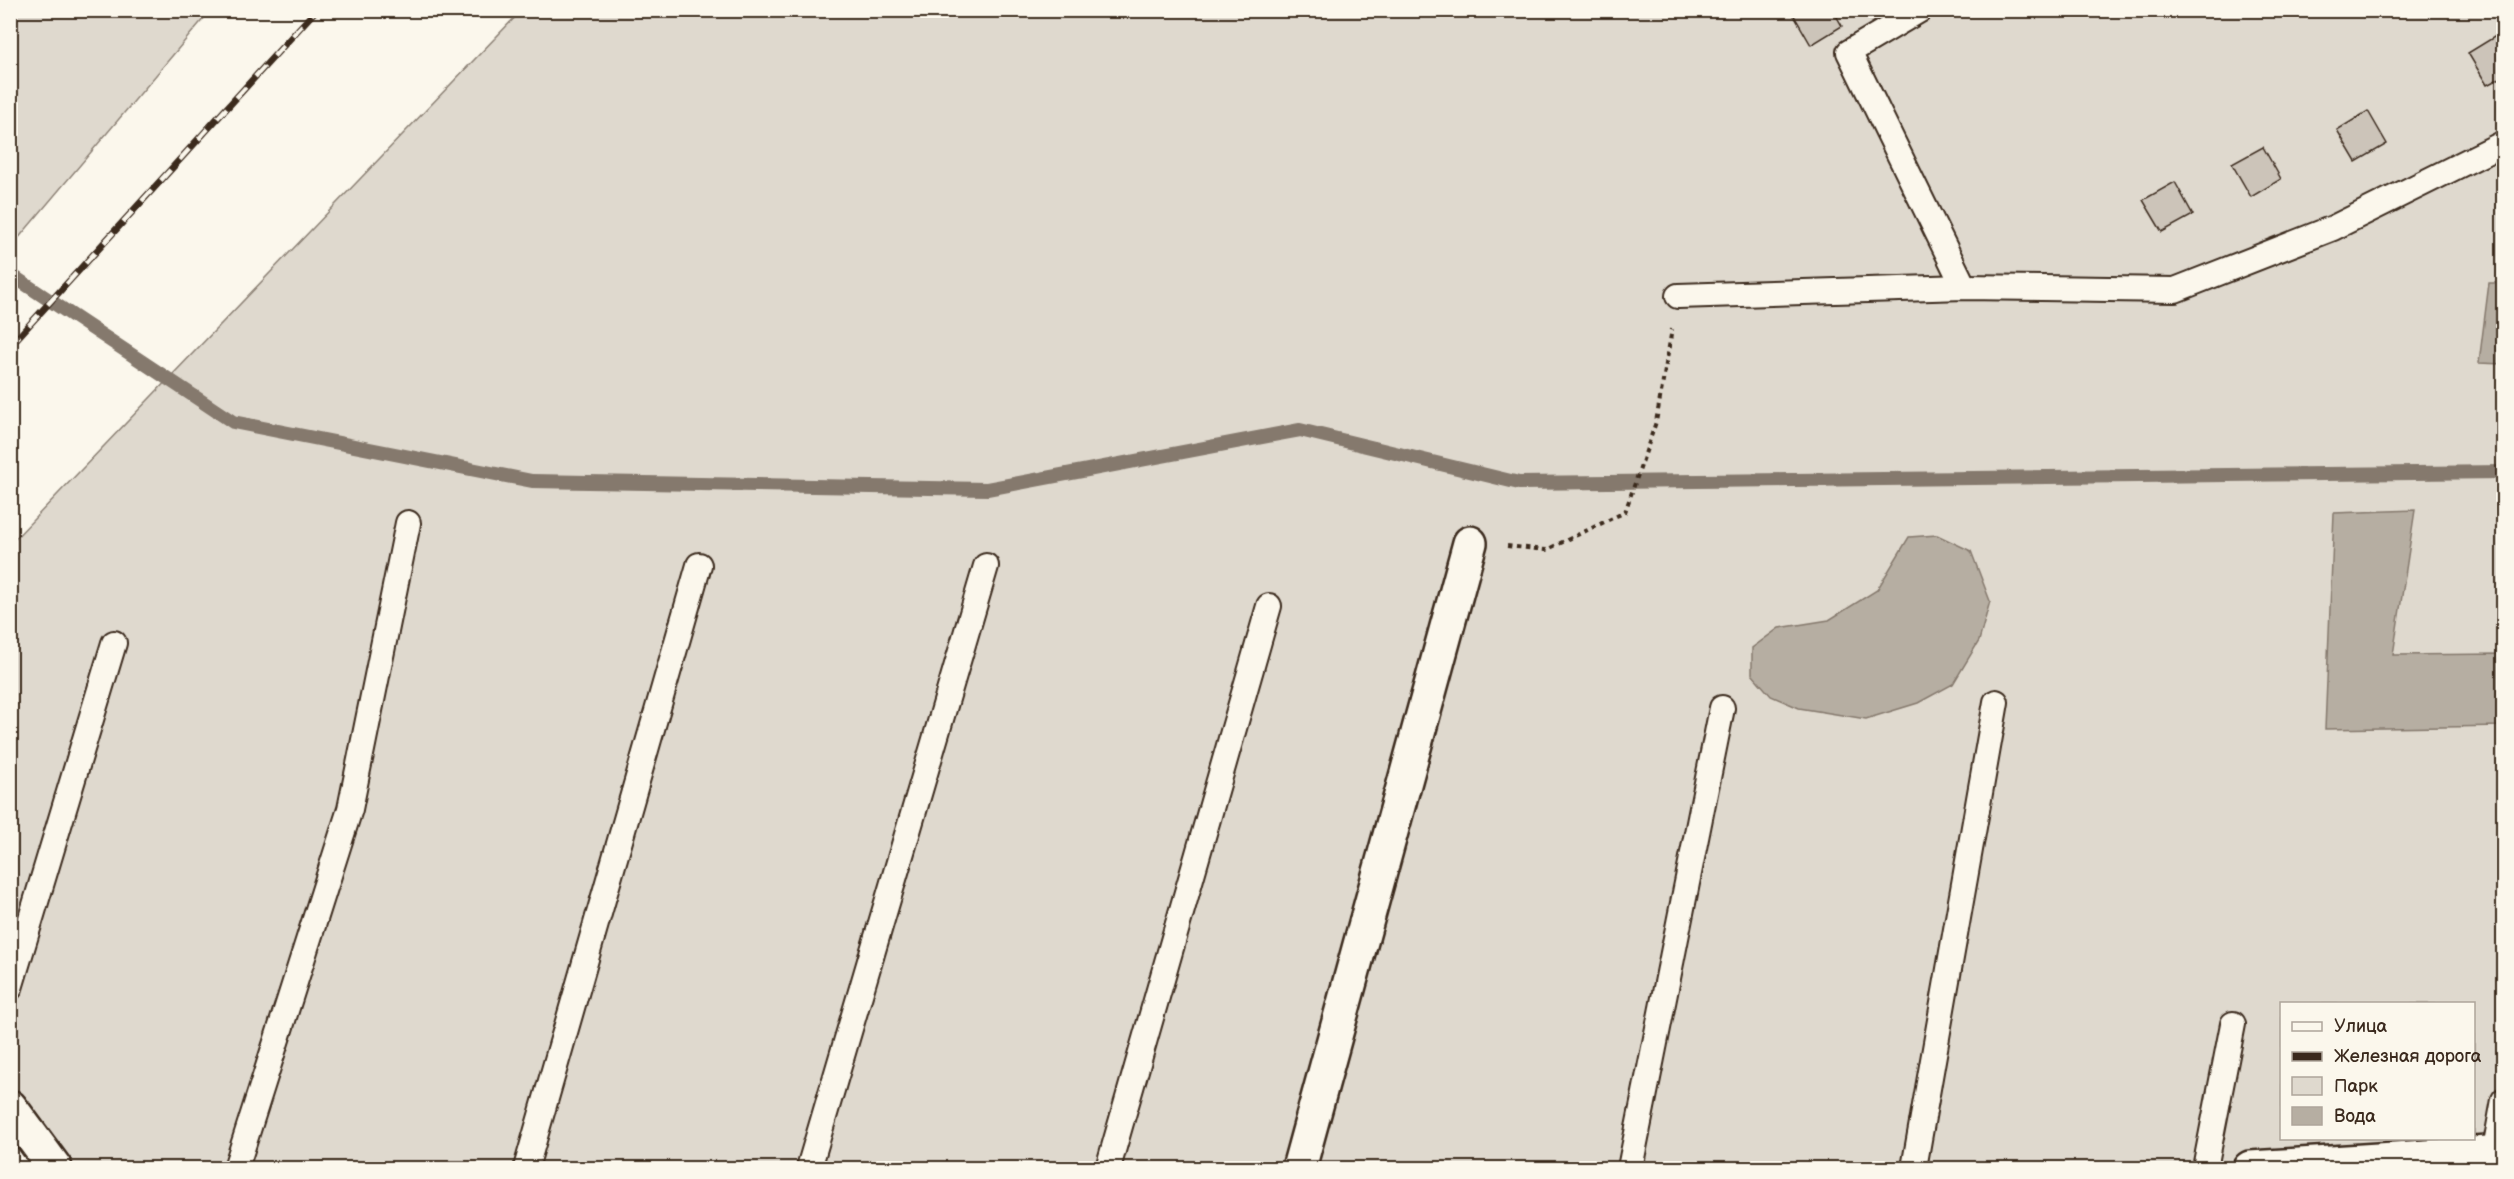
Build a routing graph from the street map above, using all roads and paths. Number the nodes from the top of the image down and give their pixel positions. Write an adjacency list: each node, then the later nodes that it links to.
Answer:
1 (1920, 10): 3 (lane)
2 (2504, 143): 3 (lane)
3 (1964, 287): 4 (lane)
4 (1678, 296): 6 (path)
5 (408, 523): 19 (lane)
6 (1470, 543): 23 (street)
7 (699, 565): 20 (lane)
8 (986, 566): 21 (lane)
9 (1269, 606): 22 (lane)
10 (114, 643): 13 (lane)
11 (1996, 702): 25 (lane)
12 (1722, 708): 24 (lane)
13 (10, 988)
14 (2233, 1024): 26 (lane)
15 (2504, 1100): 17 (lane)
16 (10, 1107): 18 (street)
17 (2496, 1158): 27 (street)
18 (55, 1168)
19 (236, 1168)
20 (526, 1168)
21 (809, 1168)
22 (1108, 1168)
23 (1299, 1168)
24 (1630, 1168)
25 (1914, 1168)
26 (2205, 1168)
27 (2250, 1168)

